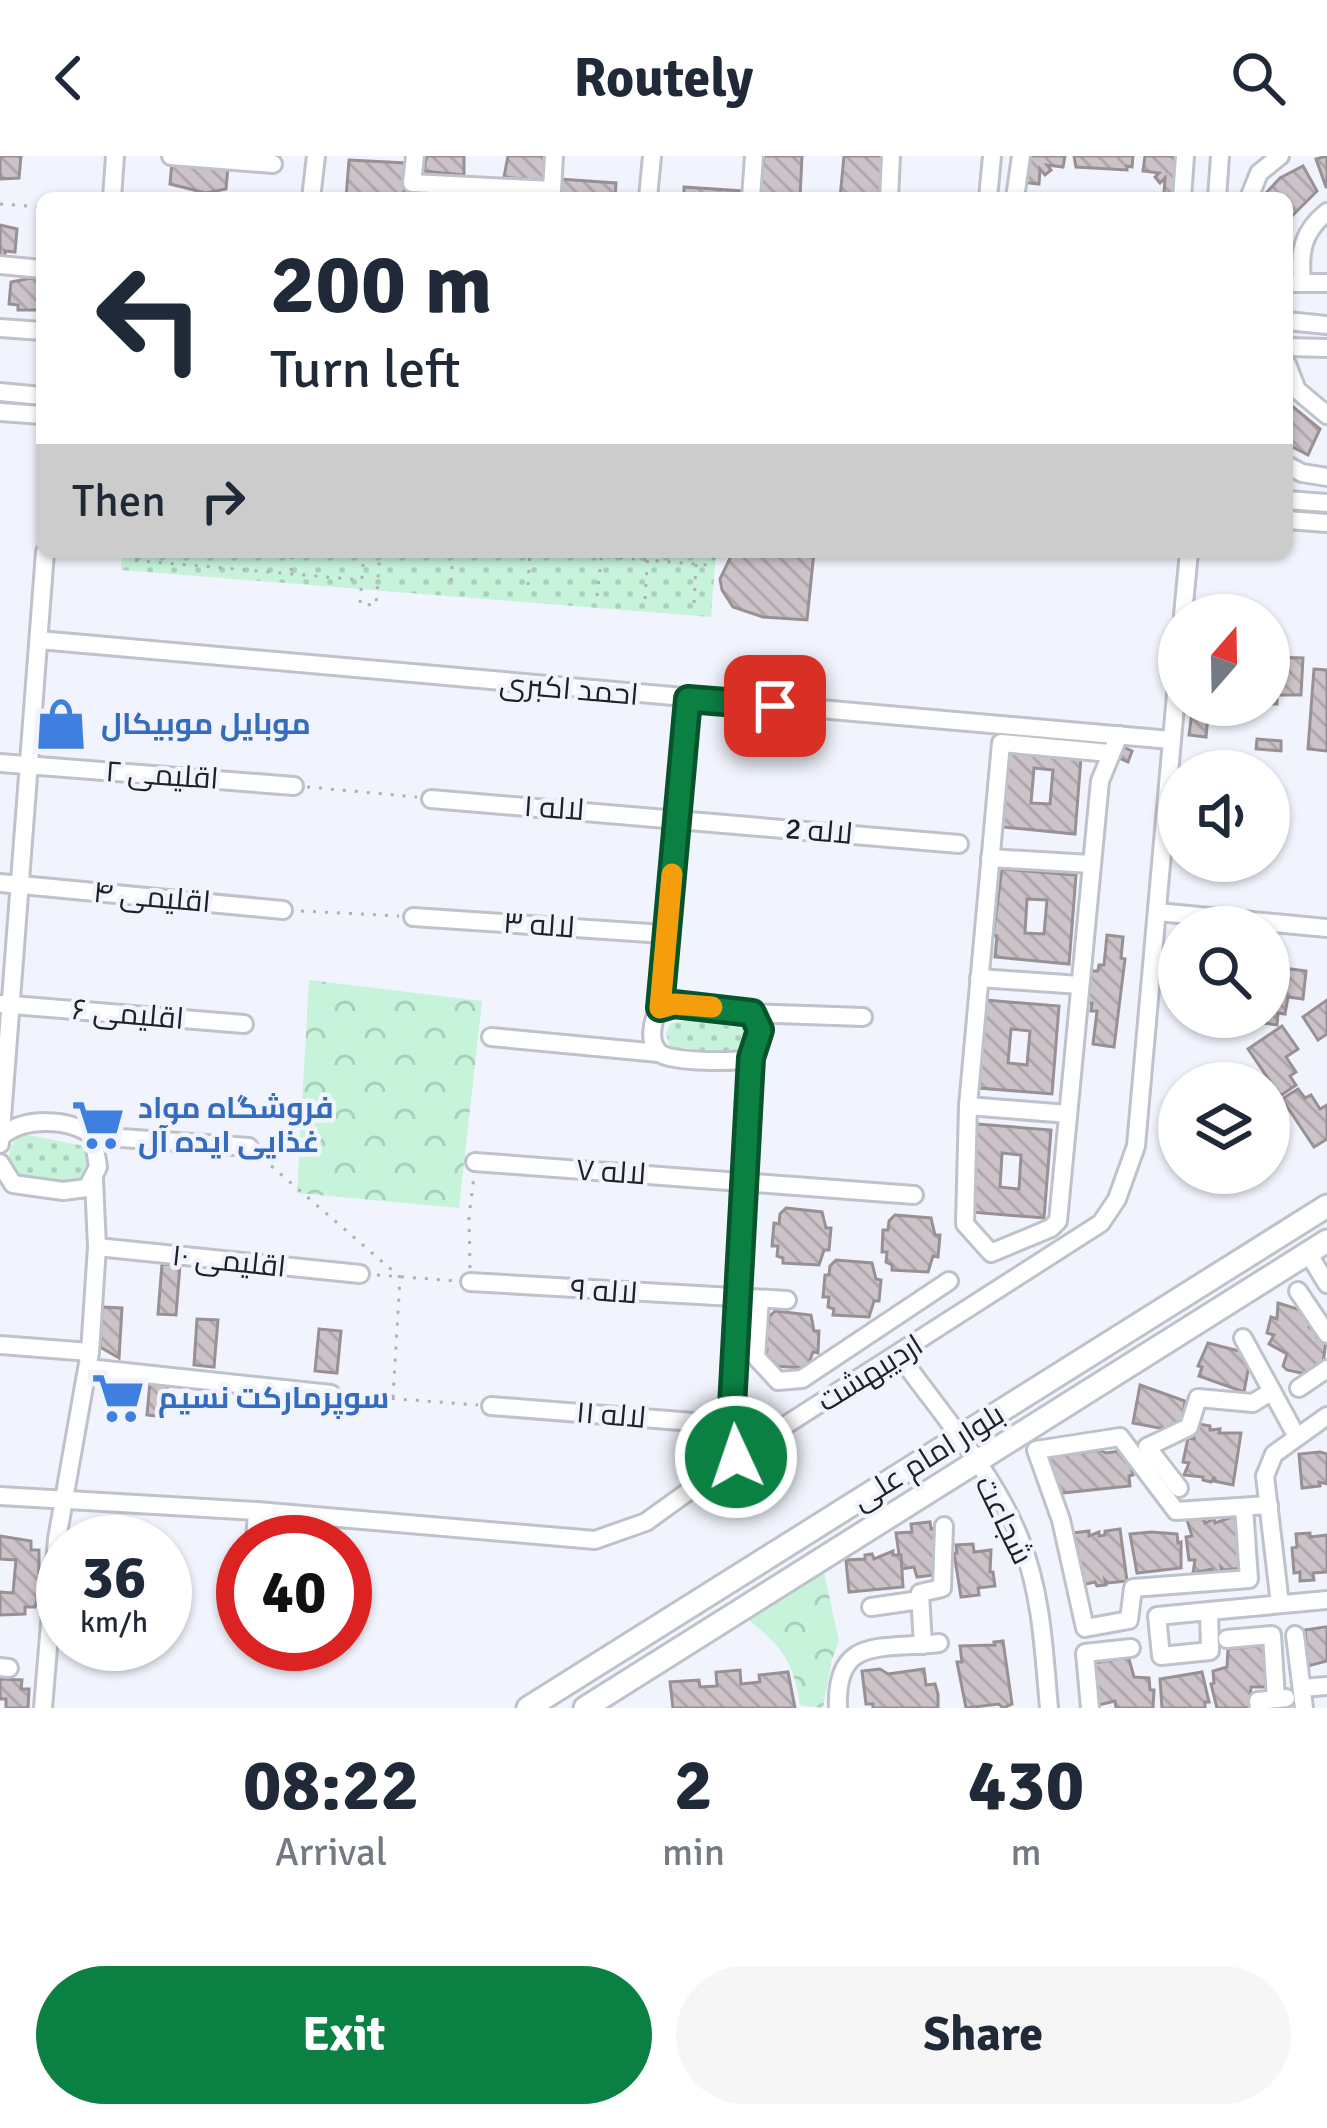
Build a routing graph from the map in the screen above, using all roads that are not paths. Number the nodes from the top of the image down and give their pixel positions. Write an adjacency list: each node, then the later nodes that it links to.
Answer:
1 (115, 156): 16 (street)
2 (171, 156): 14 (street)
3 (316, 156): 17 (street)
4 (415, 156): 18 (street)
5 (554, 156): 19 (street)
6 (652, 156): 20 (street)
7 (754, 156): 21 (street)
8 (891, 156): 22 (street)
9 (992, 156): 23 (street)
10 (1021, 156): 24 (street)
11 (1185, 156): 25 (street)
12 (1220, 156): 26 (street)
13 (1280, 156): 27 (street)
14 (190, 157): 15 (street)
15 (273, 164)
16 (112, 192)
17 (312, 192)
18 (486, 192)
19 (513, 192)
20 (649, 192)
21 (751, 192)
22 (889, 192)
23 (989, 192)
24 (1016, 192)
25 (1182, 192)
26 (1217, 192)
27 (1251, 192)
28 (1327, 212): 31 (street)
29 (0, 266): 30 (street)
30 (36, 269)
31 (1294, 282): 32 (street)
32 (1327, 283)
33 (1293, 322): 34 (street)
34 (1327, 325)
35 (0, 328): 36 (street)
36 (36, 331)
37 (1293, 346): 38 (street)
38 (1327, 348)
39 (1293, 380): 44 (street)
40 (0, 392): 41 (street)
41 (36, 395)
42 (0, 412): 43 (street)
43 (36, 415)
44 (1327, 415)
45 (1293, 468): 46 (street)
46 (1327, 477)
47 (1293, 500): 48 (street)
48 (1327, 503)
49 (1293, 520): 50 (street)
50 (1327, 523)
51 (45, 558): 54 (street)
52 (1189, 558): 53 (street)
53 (1186, 594)
54 (39, 640): 55 (street, احمد اکبری); 61 (street)
55 (688, 699): 57 (street, احمد اکبری); 64 (street)
56 (1173, 726): 58 (street, اردیبهشت)
57 (1119, 735): 58 (street, احمد اکبری); 59 (street)
58 (1172, 740): 71 (street, اردیبهشت)
59 (1110, 753): 66 (street); 67 (street)
60 (0, 763): 61 (street, اقلیمی ۲)
61 (30, 765): 62 (street, اقلیمی ۲); 69 (street)
62 (294, 786)
63 (430, 799): 64 (street, لاله ۱)
64 (678, 818): 65 (street, لاله 2); 74 (street)
65 (959, 844)
66 (991, 859): 67 (street); 75 (street)
67 (1091, 864): 76 (street)
68 (0, 883): 69 (street, اقلیمی ۴)
69 (21, 885): 70 (street, اقلیمی ۴); 77 (street)
70 (283, 910)
71 (1157, 912): 73 (street); 112 (street, اردیبهشت)
72 (413, 916): 74 (street, لاله ۳)
73 (1327, 928)
74 (664, 934): 78 (street)
75 (980, 978): 76 (street); 86 (street)
76 (1080, 985): 87 (street)
77 (6, 1004): 81 (street, اقلیمی ۶); 85 (street)
78 (660, 1008): 79 (street); 83 (street)
79 (752, 1013): 80 (street); 84 (street)
80 (863, 1016)
81 (244, 1024)
82 (490, 1037): 83 (street)
83 (659, 1053): 84 (street)
84 (751, 1058): 95 (street)
85 (5, 1097): 88 (street); 90 (street)
86 (968, 1106): 87 (street); 87 (street)
87 (1068, 1114)
88 (27, 1123): 89 (street); 90 (street)
89 (93, 1136): 91 (street); 94 (street)
90 (1, 1140)
91 (248, 1147)
92 (475, 1162): 95 (street, لاله ۷)
93 (0, 1163): 96 (street)
94 (94, 1180): 96 (street); 99 (street)
95 (747, 1181): 97 (street, لاله ۷); 106 (street)
96 (7, 1183)
97 (914, 1195)
98 (1327, 1206): 121 (main road, بلوار امام علی)
99 (98, 1247): 101 (street, اقلیمی ۱۰); 113 (street)
100 (1317, 1247): 104 (street); 124 (main road, بلوار امام علی)
101 (360, 1274)
102 (950, 1281): 107 (street)
103 (470, 1282): 106 (street, لاله ۹)
104 (1327, 1285)
105 (1298, 1291): 109 (street)
106 (738, 1299): 107 (street, لاله ۹); 120 (street)
107 (760, 1300): 108 (street, لاله ۹)
108 (787, 1300)
109 (1327, 1334)
110 (1243, 1338): 116 (street)
111 (0, 1345): 113 (street)
112 (899, 1355): 121 (street, شجاعت); 123 (street, اردیبهشت)
113 (89, 1360): 117 (street); 127 (street)
114 (1327, 1369): 115 (street)
115 (1299, 1388)
116 (1271, 1391): 122 (street); 125 (street)
117 (331, 1394)
118 (491, 1406): 120 (street, لاله ۱۱)
119 (1327, 1416): 122 (street)
120 (731, 1425): 123 (street)
121 (958, 1438): 124 (street, شجاعت); 145 (main road, بلوار امام علی)
122 (1297, 1438): 128 (street)
123 (736, 1457): 130 (street, اردیبهشت)
124 (977, 1463): 146 (main road, بلوار امام علی); 148 (street, شجاعت)
125 (1179, 1488)
126 (0, 1496): 127 (street, اردیبهشت)
127 (66, 1499): 130 (street, اردیبهشت); 144 (street)
128 (1269, 1505): 129 (street); 135 (street)
129 (1244, 1507): 129 (street)
130 (257, 1511): 131 (street)
131 (257, 1515)
132 (944, 1526): 133 (street)
133 (920, 1600): 136 (street); 147 (street)
134 (1327, 1600): 135 (street)
135 (1280, 1604): 137 (street)
136 (871, 1607)
137 (1209, 1611)
138 (1295, 1635): 142 (street)
139 (1227, 1639): 143 (street)
140 (1132, 1648): 149 (street)
141 (1327, 1685): 142 (street)
142 (1303, 1698): 143 (street)
143 (1276, 1699): 150 (street)
144 (43, 1708)
145 (528, 1708)
146 (585, 1708)
147 (838, 1708)
148 (1049, 1708)
149 (1090, 1708)
150 (1259, 1708)

